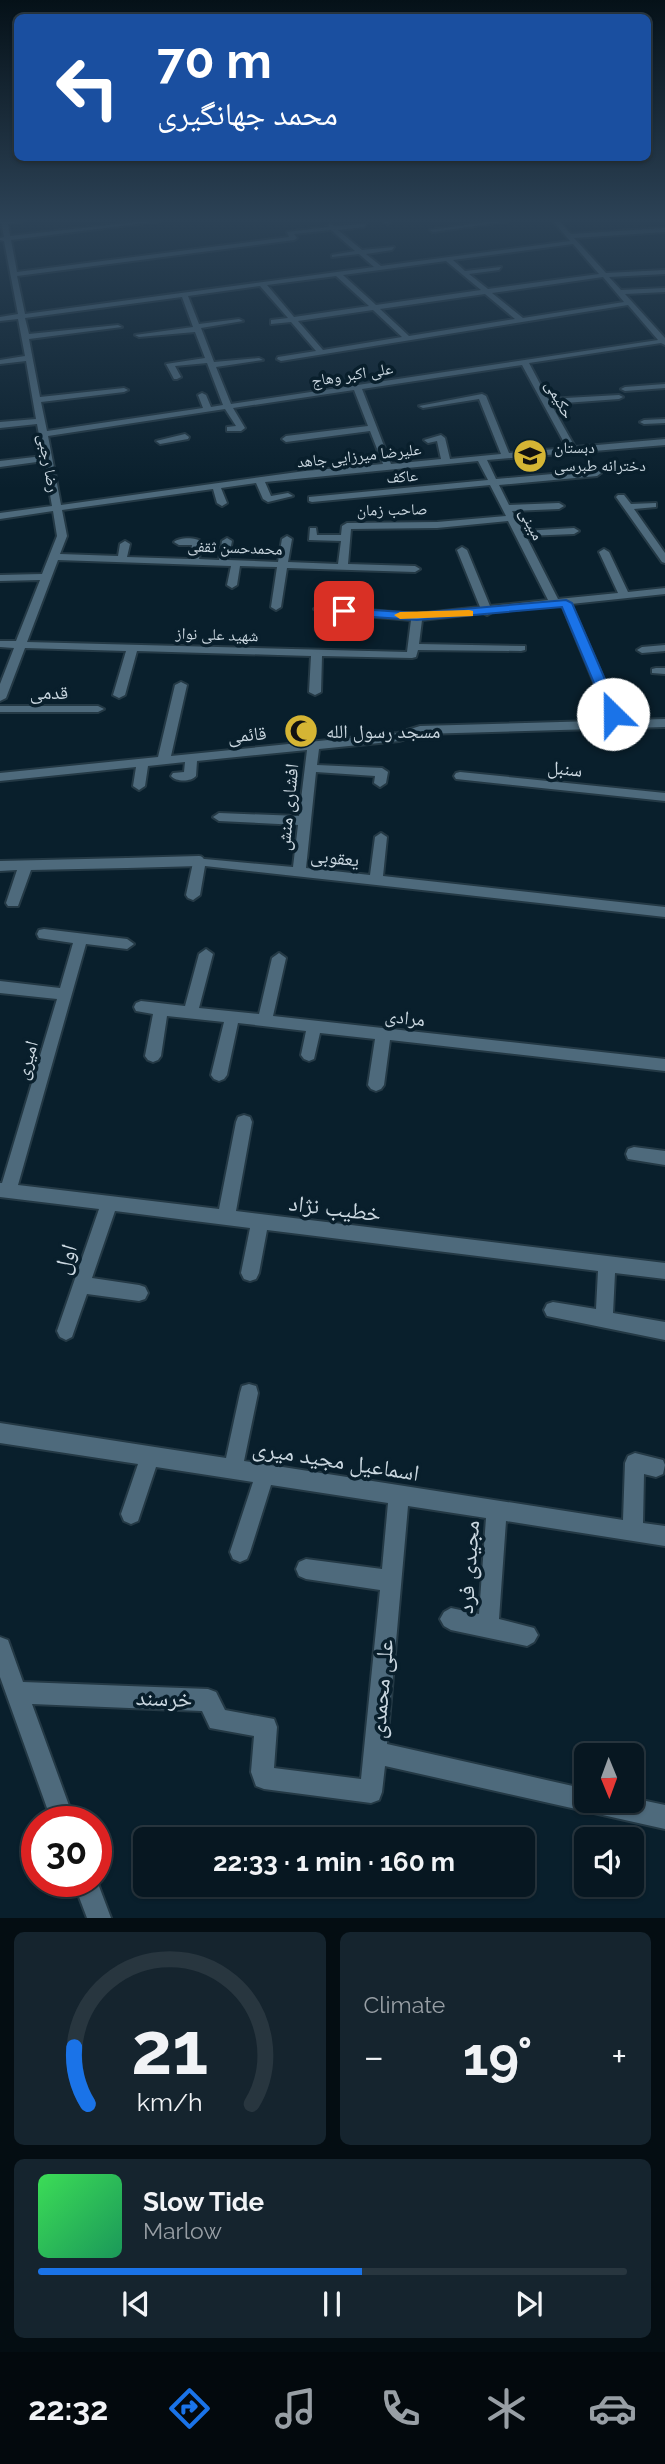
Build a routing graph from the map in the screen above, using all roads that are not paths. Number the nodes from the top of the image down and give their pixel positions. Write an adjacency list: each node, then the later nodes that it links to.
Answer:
1 (21, 311): 10 (street, رضا رجبی)
2 (64, 311): 10 (street)
3 (190, 311): 19 (street)
4 (285, 311): 12 (street)
5 (350, 311): 12 (street)
6 (378, 311): 22 (street)
7 (510, 311): 13 (street)
8 (582, 311): 13 (street)
9 (636, 311): 17 (street)
10 (22, 316): 11 (street); 21 (street, رضا رجبی)
11 (0, 319)
12 (292, 319): 15 (street); 24 (street)
13 (522, 320): 22 (street)
14 (239, 321): 19 (street)
15 (274, 322)
16 (665, 323): 17 (street)
17 (648, 324): 23 (street)
18 (118, 327): 21 (street)
19 (197, 327): 20 (street); 29 (street)
20 (139, 335)
21 (26, 337): 25 (street, رضا رجبی)
22 (408, 339): 24 (street)
23 (664, 342): 30 (street, علی اکبر وهاج)
24 (322, 353): 26 (street)
25 (30, 358): 28 (street); 36 (street, رضا رجبی)
26 (281, 359)
27 (259, 360): 29 (street)
28 (0, 362)
29 (211, 362): 31 (street); 39 (street)
30 (524, 362): 33 (street, علی اکبر وهاج); 37 (street, حکیمی)
31 (177, 377)
32 (665, 386): 37 (street)
33 (357, 387): 39 (street, علی اکبر وهاج); 46 (street)
34 (124, 390): 36 (street)
35 (202, 395): 40 (street)
36 (38, 400): 42 (street, رضا رجبی)
37 (545, 402): 55 (street, حکیمی)
38 (423, 406): 56 (street)
39 (228, 407): 40 (street, علی اکبر وهاج); 47 (street)
40 (208, 410): 41 (street, علی اکبر وهاج)
41 (162, 416): 48 (street, علی اکبر وهاج); 50 (street)
42 (41, 421): 45 (street); 48 (street, رضا رجبی)
43 (665, 421): 44 (street)
44 (644, 422)
45 (0, 425)
46 (373, 428): 51 (street); 61 (street)
47 (230, 429)
48 (44, 434): 57 (street, رضا رجبی)
49 (186, 437): 50 (street)
50 (173, 439): 53 (street)
51 (286, 439)
52 (428, 440): 59 (street)
53 (160, 441)
54 (665, 442): 55 (street, علیرضا میرزایی جاهد)
55 (572, 450): 56 (street, علیرضا میرزایی جاهد)
56 (506, 456): 58 (street, علیرضا میرزایی جاهد)
57 (48, 458): 60 (street); 73 (street, رضا رجبی)
58 (481, 458): 59 (street, علیرضا میرزایی جاهد); 64 (street, مبینی)
59 (446, 461): 61 (street, علیرضا میرزایی جاهد)
60 (0, 464)
61 (388, 467): 63 (street, علیرضا میرزایی جاهد)
62 (597, 473): 64 (street)
63 (259, 480): 65 (street, علیرضا میرزایی جاهد); 66 (street)
64 (494, 484): 68 (street, عاکف); 74 (street, مبینی)
65 (216, 486): 69 (street); 73 (street, علیرضا میرزایی جاهد)
66 (288, 496)
67 (621, 497): 72 (street)
68 (312, 499)
69 (222, 503)
70 (653, 505): 72 (street)
71 (559, 506): 74 (street, صاحب زمان)
72 (628, 507): 88 (street)
73 (58, 510): 75 (street, علیرضا میرزایی جاهد); 86 (street, رضا رجبی)
74 (509, 513): 78 (street, مبینی); 79 (street, صاحب زمان)
75 (0, 516)
76 (313, 530): 79 (street)
77 (574, 531): 78 (street)
78 (519, 534): 100 (street, مبینی)
79 (346, 538): 93 (street, صاحب زمان)
80 (286, 539): 92 (street)
81 (179, 541): 89 (street)
82 (227, 541): 90 (street)
83 (125, 544): 87 (street)
84 (462, 550): 103 (street)
85 (604, 552): 99 (street)
86 (54, 556): 87 (street, محمدحسن ثقفی); 95 (street, رضا رجبی)
87 (122, 559): 89 (street, محمدحسن ثقفی)
88 (665, 560)
89 (194, 562): 90 (street, محمدحسن ثقفی)
90 (223, 562): 91 (street, محمدحسن ثقفی)
91 (236, 563): 92 (street, محمدحسن ثقفی); 97 (street)
92 (282, 565): 93 (street, محمدحسن ثقفی); 101 (street)
93 (343, 567): 94 (street, محمدحسن ثقفی)
94 (415, 569)
95 (46, 577): 96 (street); 106 (street, رضا رجبی)
96 (0, 578)
97 (232, 585)
98 (665, 591): 99 (street)
99 (625, 596): 100 (street)
100 (561, 604): 103 (street); 119 (street, مبینی)
101 (276, 607)
102 (319, 609): 104 (street)
103 (487, 612): 104 (street)
104 (417, 617): 111 (street)
105 (0, 644): 106 (street, شهید علی نواز)
106 (20, 645): 107 (street, شهید علی نواز); 116 (street, رضا رجبی)
107 (132, 648): 112 (street, شهید علی نواز); 115 (street)
108 (521, 648): 111 (street, شهید علی نواز)
109 (665, 648): 110 (street)
110 (642, 650)
111 (413, 651): 112 (street, شهید علی نواز)
112 (317, 652): 114 (street)
113 (181, 685): 123 (street)
114 (315, 692)
115 (120, 695)
116 (0, 698)
117 (0, 709): 118 (street, قدمی)
118 (98, 709)
119 (613, 714)
120 (665, 723): 121 (street, قائمی)
121 (313, 746): 122 (street, قائمی); 125 (street, افشاری منش)
122 (191, 757): 123 (street, قائمی); 126 (street)
123 (164, 758): 124 (street, قائمی)
124 (143, 761): 128 (street, قائمی); 130 (street)
125 (310, 768): 129 (street); 133 (street, افشاری منش)
126 (177, 776)
127 (460, 776): 131 (street, سنبل)
128 (0, 777)
129 (380, 783)
130 (139, 786)
131 (665, 797)
132 (219, 817): 133 (street)
133 (304, 821): 139 (street, افشاری منش)
134 (381, 837): 140 (street)
135 (199, 861): 136 (lane, یعقوبی); 139 (street, یعقوبی); 141 (street)
136 (127, 863): 137 (street, یعقوبی)
137 (26, 864): 138 (street, یعقوبی); 142 (street)
138 (0, 866)
139 (299, 872): 140 (street, یعقوبی)
140 (376, 880): 143 (street, یعقوبی)
141 (193, 895)
142 (13, 903)
143 (665, 912)
144 (44, 934): 145 (street)
145 (81, 939): 146 (street); 150 (street, امیری)
146 (127, 944)
147 (206, 954): 153 (street)
148 (279, 958): 155 (street)
149 (0, 987): 150 (street)
150 (65, 994): 166 (street, امیری)
151 (141, 1007): 152 (street, مرادی)
152 (162, 1009): 153 (street, مرادی); 159 (street)
153 (191, 1012): 154 (street, مرادی)
154 (232, 1017): 155 (street, مرادی); 161 (street)
155 (265, 1021): 156 (street, مرادی)
156 (314, 1026): 157 (street, مرادی); 158 (street)
157 (383, 1034): 160 (street, مرادی); 162 (street)
158 (309, 1055)
159 (153, 1056)
160 (665, 1065)
161 (219, 1075)
162 (376, 1085)
163 (244, 1122): 168 (street)
164 (634, 1154): 165 (street)
165 (665, 1158)
166 (4, 1191): 167 (street, خطیب نژاد)
167 (109, 1203): 168 (street, خطیب نژاد); 173 (street, اول)
168 (226, 1218): 169 (street, خطیب نژاد)
169 (260, 1222): 170 (street, خطیب نژاد); 172 (street)
170 (607, 1264): 171 (street, خطیب نژاد); 176 (street)
171 (665, 1270)
172 (250, 1273)
173 (82, 1285): 174 (street); 177 (street, اول)
174 (139, 1293)
175 (553, 1310): 176 (street)
176 (604, 1320): 178 (street)
177 (66, 1331)
178 (665, 1331)
179 (249, 1393): 183 (street)
180 (0, 1433): 181 (street, اسماعیل مجید میری)
181 (150, 1456): 183 (street, اسماعیل مجید میری); 187 (street)
182 (656, 1466): 188 (street)
183 (233, 1469): 184 (street, اسماعیل مجید میری)
184 (265, 1474): 185 (street, اسماعیل مجید میری); 190 (street)
185 (399, 1495): 186 (street, اسماعیل مجید میری); 192 (street, علی محمدی)
186 (497, 1510): 188 (street, اسماعیل مجید میری); 194 (street, مجیدی فرد)
187 (131, 1514)
188 (634, 1531): 189 (street, اسماعیل مجید میری)
189 (665, 1536)
190 (240, 1552)
191 (306, 1569): 192 (street)
192 (391, 1581): 198 (street, علی محمدی)
193 (451, 1619): 194 (street)
194 (488, 1629): 195 (street)
195 (527, 1635)
196 (0, 1648): 197 (street)
197 (17, 1693): 198 (street, خرسند); 200 (street)
198 (376, 1753): 199 (street, علی محمدی)
199 (574, 1797)
200 (58, 1806)
201 (644, 1812): 202 (street)
202 (665, 1817)
203 (91, 1897): 204 (street)
204 (99, 1918)

